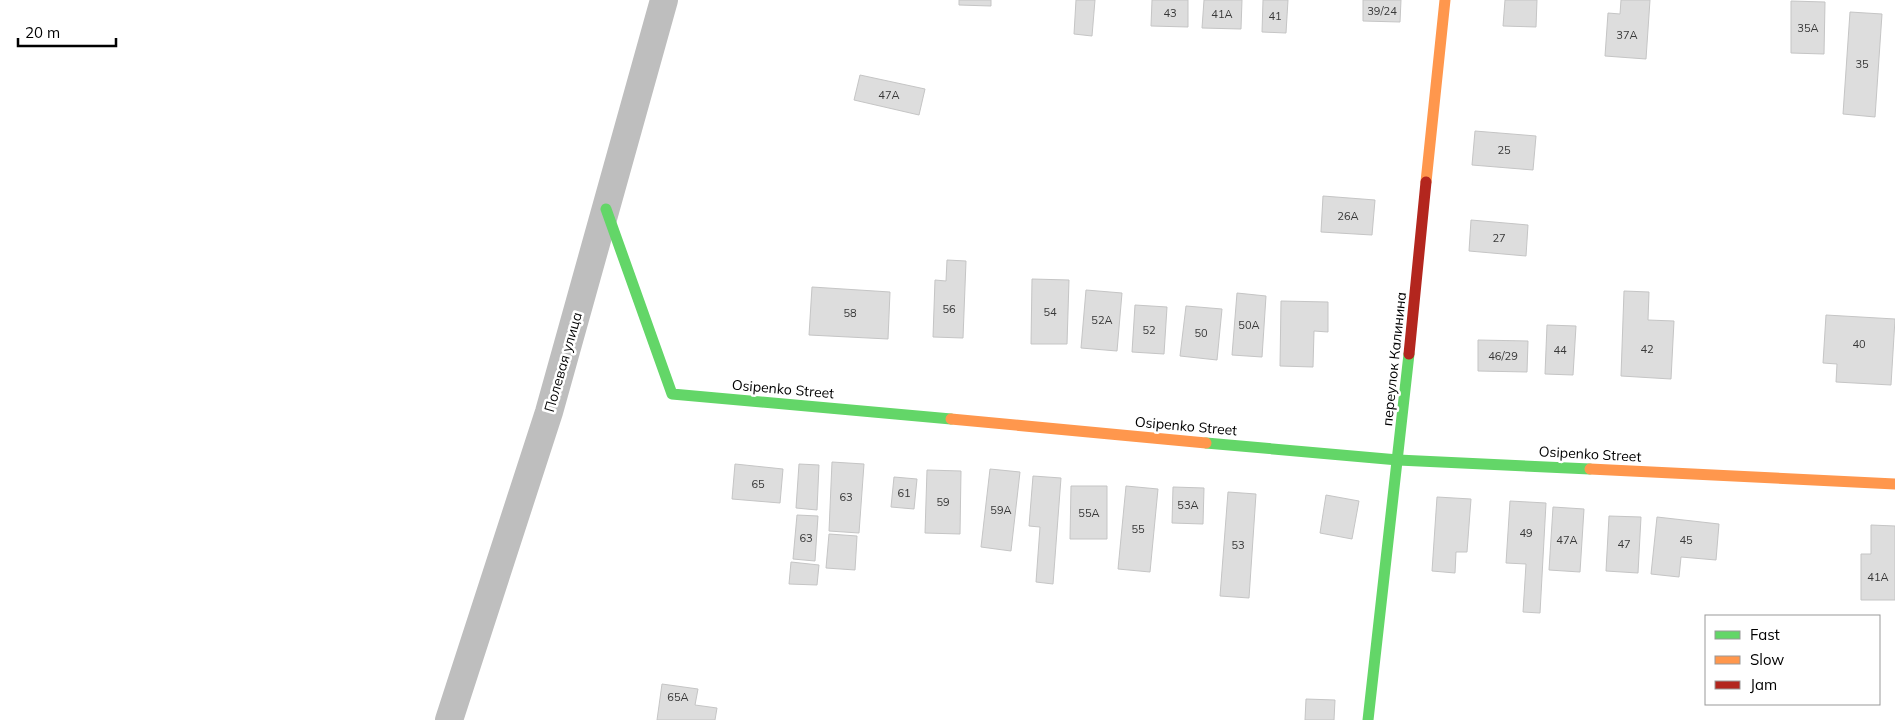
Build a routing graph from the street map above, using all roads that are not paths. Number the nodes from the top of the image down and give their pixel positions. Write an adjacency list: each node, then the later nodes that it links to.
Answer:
1 (664, 0): 3 (street, Полевая улица)
2 (1445, 0): 4 (street, переулок Калинина)
3 (606, 210): 4 (street, Osipenko Street); 6 (street, Полевая улица)
4 (1398, 460): 5 (street, Osipenko Street); 7 (street, переулок Калинина)
5 (1895, 484)
6 (449, 720)
7 (1368, 720)

